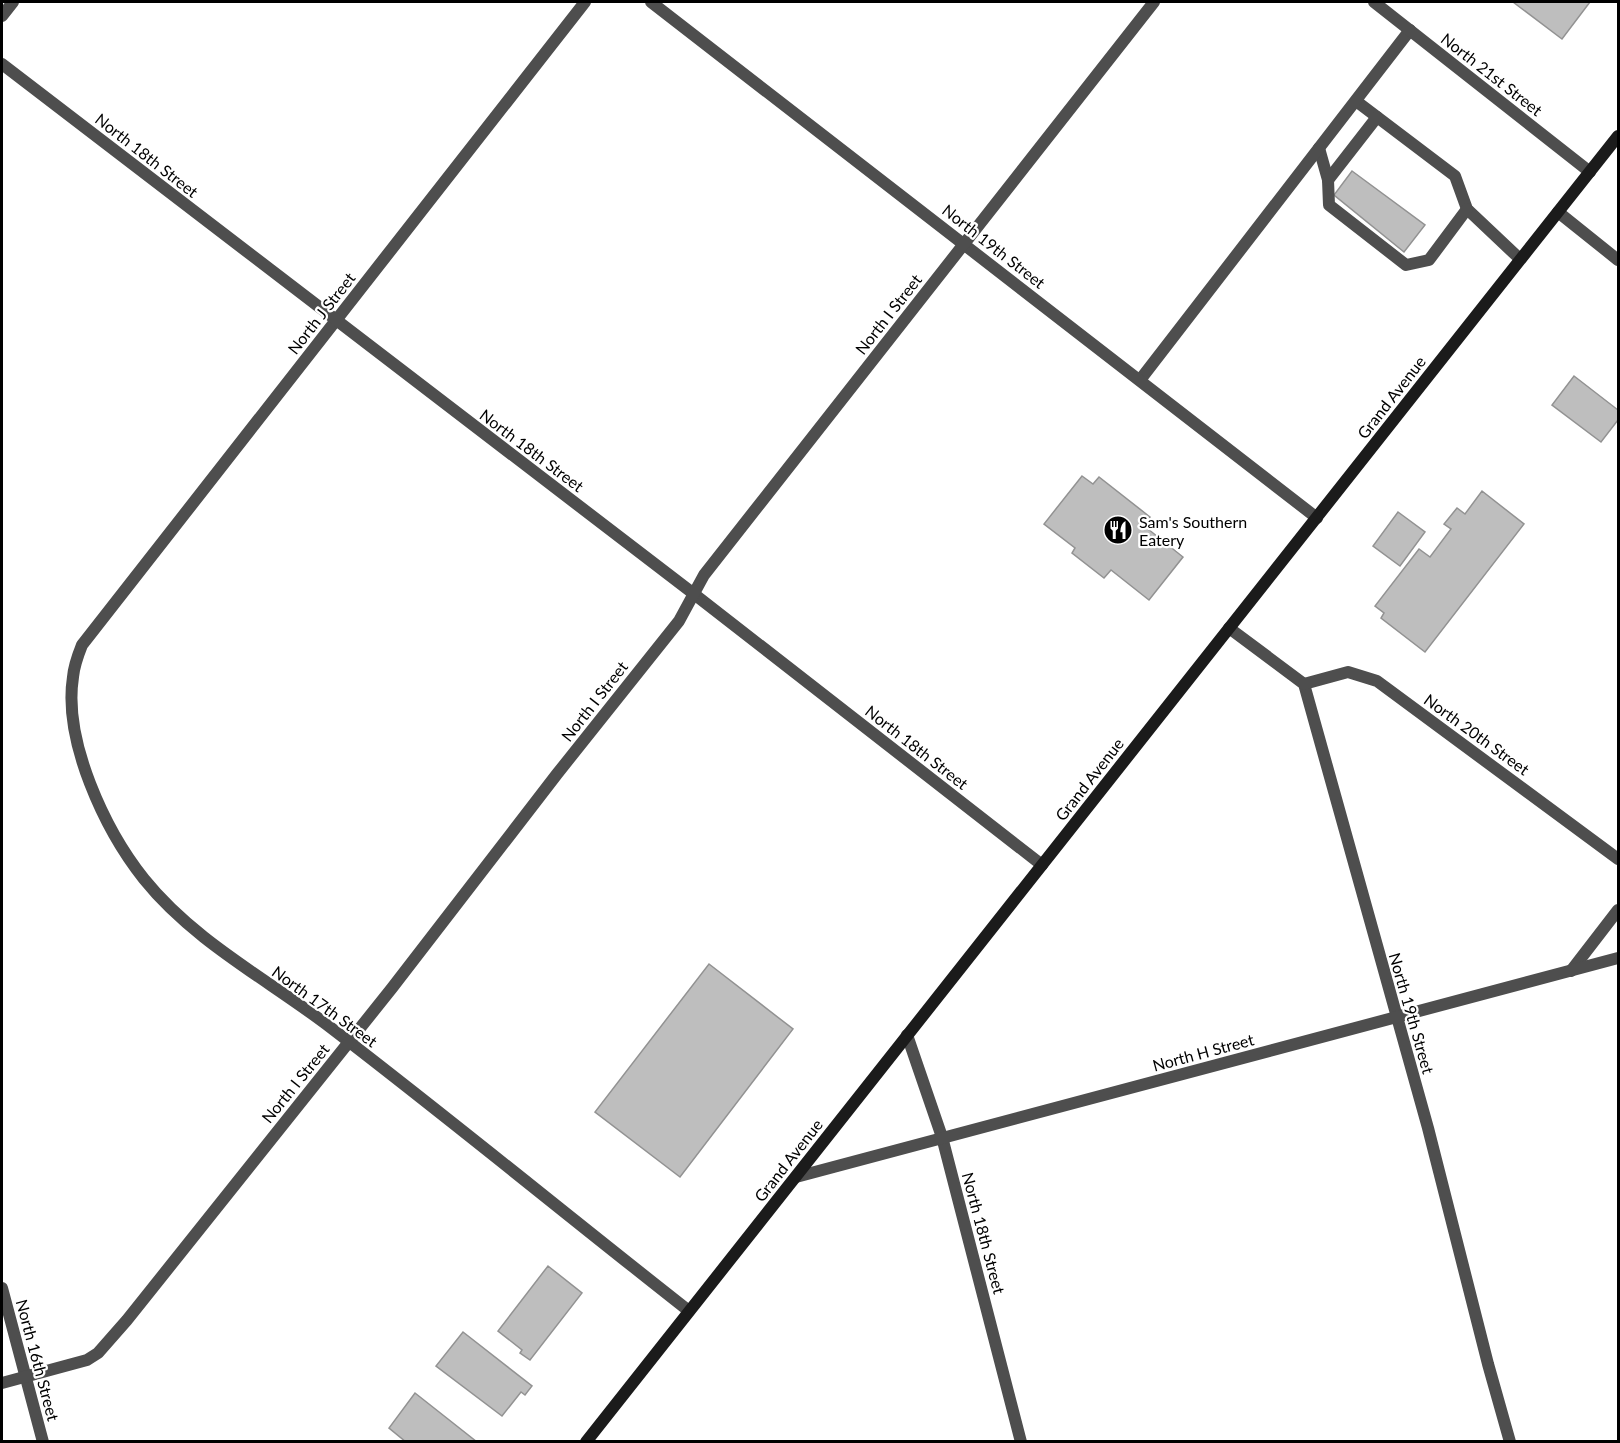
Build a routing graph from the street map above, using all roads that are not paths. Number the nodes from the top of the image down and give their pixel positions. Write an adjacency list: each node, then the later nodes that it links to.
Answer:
1 (13, 2): 6 (street)
2 (585, 2): 20 (street, North J Street)
3 (651, 2): 17 (street, North 19th Street)
4 (1154, 2): 17 (street, North I Street)
5 (1374, 2): 7 (street, North 21st Street)
6 (2, 16)
7 (1410, 30): 9 (street); 13 (street, North 21st Street)
8 (2, 63): 20 (street, North 18th Street)
9 (1356, 101): 10 (street); 12 (street)
10 (1377, 117): 14 (street); 15 (street)
11 (1618, 136): 13 (main road, Grand Avenue)
12 (1319, 148): 14 (street); 21 (street)
13 (1590, 172): 16 (main road, Grand Avenue)
14 (1328, 180): 15 (street)
15 (1467, 209): 18 (street)
16 (1557, 212): 18 (main road, Grand Avenue); 19 (street)
17 (965, 244): 21 (street, North 19th Street); 23 (street, North I Street)
18 (1520, 260): 22 (main road, Grand Avenue)
19 (1618, 260)
20 (335, 321): 23 (street, North 18th Street); 25 (street, North J Street)
21 (1140, 380): 22 (street, North 19th Street)
22 (1317, 518): 24 (main road, Grand Avenue)
23 (694, 594): 28 (street, North 18th Street); 34 (street, North I Street)
24 (1230, 628): 26 (street); 28 (main road, Grand Avenue)
25 (82, 645): 34 (street, North 17th Street)
26 (1304, 684): 27 (street, North 20th Street); 32 (street, North 19th Street)
27 (1618, 859)
28 (1042, 865): 33 (main road, Grand Avenue)
29 (1618, 910): 31 (street)
30 (1618, 958): 31 (street, North H Street)
31 (1571, 971): 32 (street, North H Street)
32 (1396, 1016): 35 (street, North H Street); 44 (street, North 19th Street)
33 (907, 1035): 35 (street, North 18th Street); 36 (main road, Grand Avenue)
34 (349, 1042): 38 (street, North 17th Street); 39 (street, North I Street)
35 (942, 1137): 36 (street, North H Street); 43 (street, North 18th Street)
36 (796, 1176): 38 (main road, Grand Avenue)
37 (2, 1288): 39 (street, North 16th Street)
38 (689, 1311): 42 (main road, Grand Avenue)
39 (25, 1376): 40 (street); 41 (street, North 16th Street)
40 (2, 1383)
41 (43, 1442)
42 (586, 1442)
43 (1022, 1442)
44 (1510, 1442)

